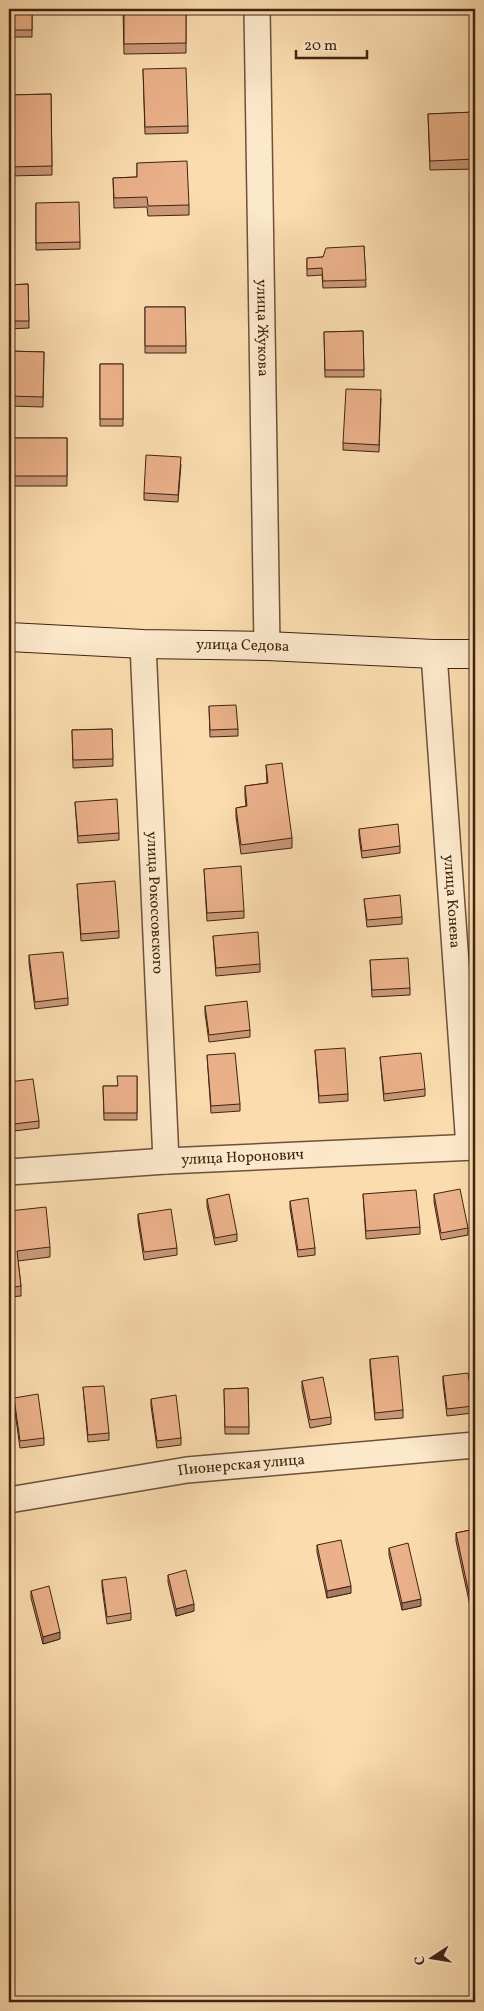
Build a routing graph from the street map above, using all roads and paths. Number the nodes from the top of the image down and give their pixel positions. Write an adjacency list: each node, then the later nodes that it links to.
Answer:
1 (257, 9): 4 (street, улица Жукова)
2 (9, 637): 3 (street, улица Седова)
3 (143, 644): 4 (street, улица Седова); 8 (street, улица Рокоссовского)
4 (267, 646): 5 (street, улица Седова)
5 (434, 654): 6 (street, улица Седова); 7 (street, улица Конева)
6 (475, 654)
7 (472, 1147): 8 (street, улица Норонович)
8 (166, 1161): 9 (street, улица Норонович)
9 (9, 1172)
10 (475, 1445): 11 (street, Пионерская улица)
11 (9, 1500)

